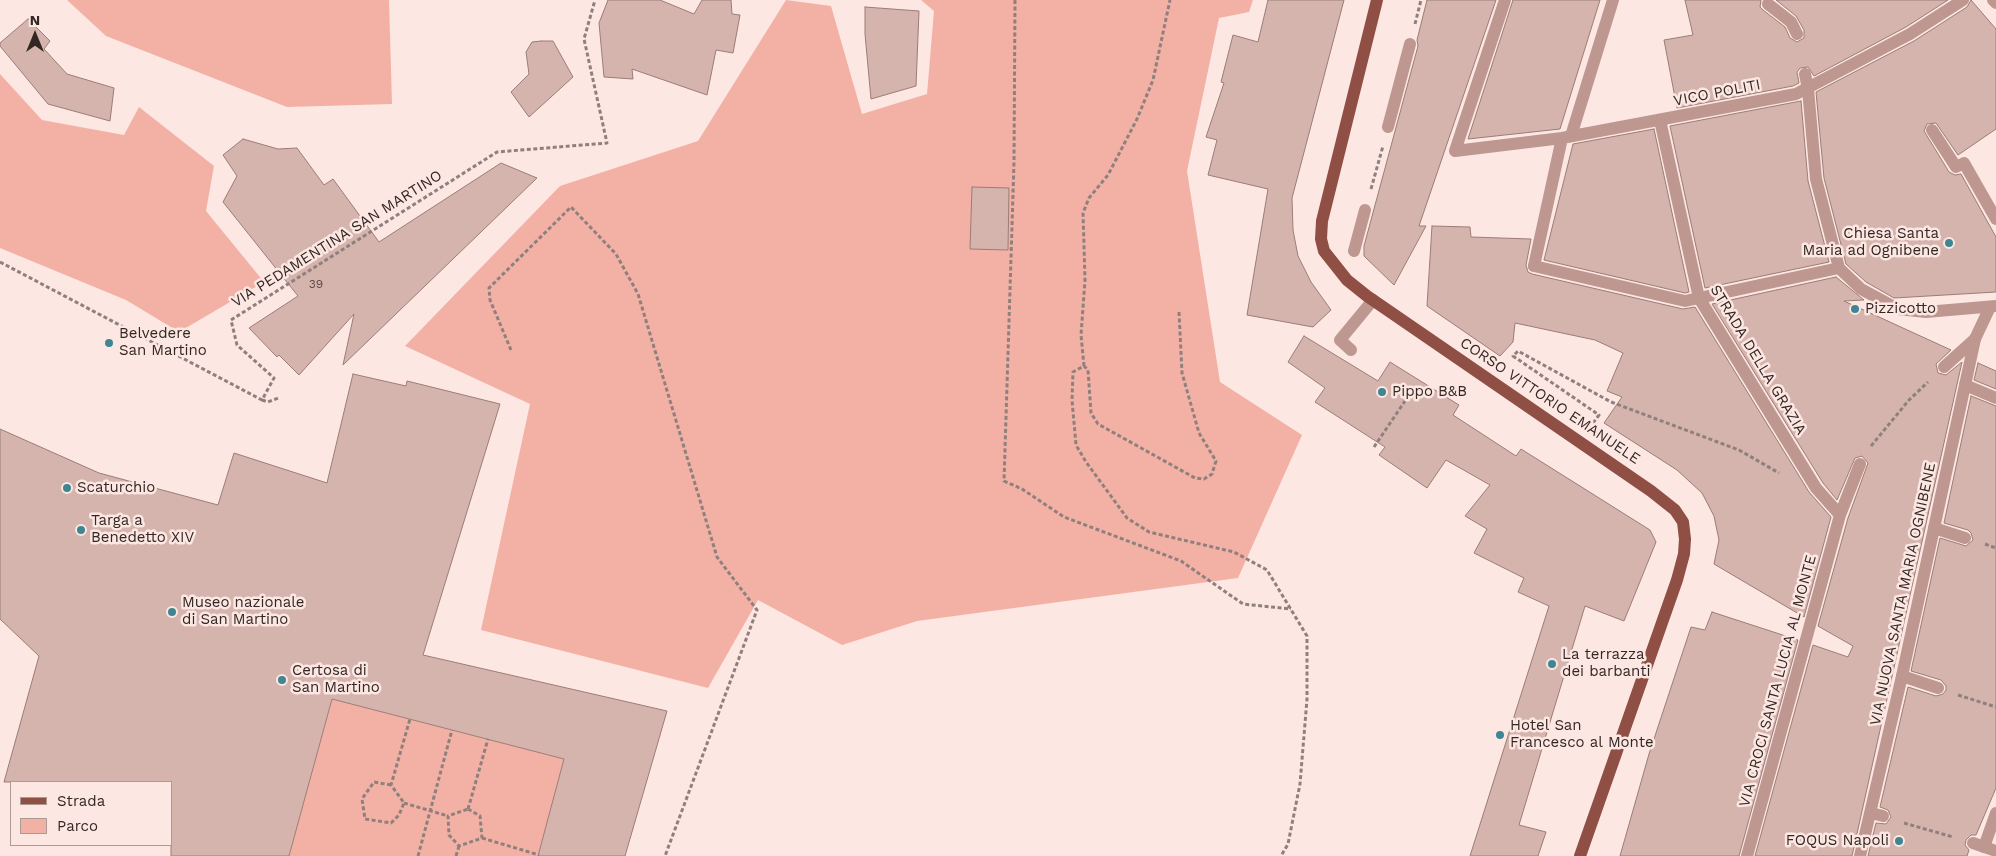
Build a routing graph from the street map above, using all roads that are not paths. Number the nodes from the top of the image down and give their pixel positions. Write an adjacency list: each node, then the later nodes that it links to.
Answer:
1 (1377, 0): 21 (main road, CORSO VITTORIO EMANUELE)
2 (1505, 0): 15 (street, VICO POLITI)
3 (1613, 0): 15 (street)
4 (1963, 0): 11 (street, VICO POLITI)
5 (1993, 0): 6 (street)
6 (1996, 3)
7 (1768, 4): 8 (street)
8 (1797, 34)
9 (1410, 44): 13 (street)
10 (1805, 74): 11 (street)
11 (1808, 89): 12 (street, VICO POLITI); 19 (street)
12 (1660, 120): 15 (street, VICO POLITI); 20 (street, STRADA DELLA GRAZIA)
13 (1388, 126)
14 (1932, 130): 17 (street)
15 (1567, 137): 20 (street)
16 (1365, 210): 18 (street)
17 (1996, 218)
18 (1354, 251)
19 (1838, 268): 20 (street); 22 (street)
20 (1698, 298): 29 (street, STRADA DELLA GRAZIA)
21 (1373, 300): 24 (street); 36 (main road, CORSO VITTORIO EMANUELE)
22 (1993, 307): 23 (street)
23 (1975, 339): 25 (street); 26 (street, VIA NUOVA SANTA MARIA OGNIBENE)
24 (1352, 350)
25 (1944, 367)
26 (1965, 385): 27 (street); 30 (street, VIA NUOVA SANTA MARIA OGNIBENE)
27 (1996, 398)
28 (1860, 464): 29 (street, VIA CROCI SANTA LUCIA AL MONTE)
29 (1840, 514): 37 (street, VIA CROCI SANTA LUCIA AL MONTE)
30 (1934, 528): 31 (street); 32 (street, VIA NUOVA SANTA MARIA OGNIBENE)
31 (1965, 538)
32 (1902, 676): 33 (street); 38 (street, VIA NUOVA SANTA MARIA OGNIBENE)
33 (1938, 688)
34 (1996, 813): 35 (street)
35 (1984, 847)
36 (1580, 856)
37 (1747, 856)
38 (1860, 856)

